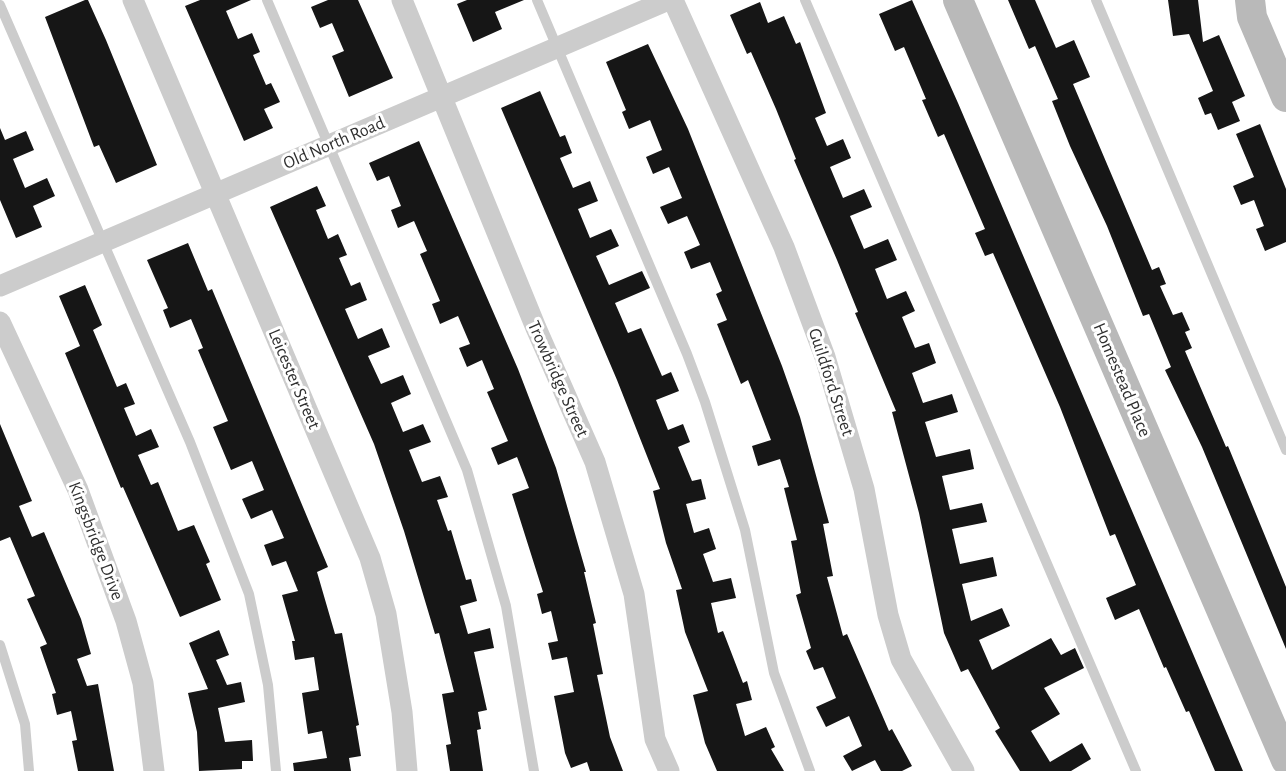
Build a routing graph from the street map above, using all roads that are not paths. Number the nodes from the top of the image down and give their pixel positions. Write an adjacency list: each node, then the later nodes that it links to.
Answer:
1 (133, 0): 16 (street, Leicester Street)
2 (267, 0): 15 (lane)
3 (402, 0): 13 (street, Trowbridge Street)
4 (537, 0): 12 (lane)
5 (668, 0): 12 (street, Old North Road)
6 (673, 0): 30 (street, Guildford Street)
7 (805, 0): 31 (lane)
8 (957, 0): 22 (street, Homestead Place)
9 (1096, 0): 20 (lane)
10 (1250, 0): 14 (street)
11 (0, 5): 17 (lane)
12 (557, 47): 13 (street, Old North Road); 29 (lane)
13 (442, 96): 15 (street, Old North Road); 28 (street, Trowbridge Street)
14 (1286, 97)
15 (329, 145): 16 (street, Old North Road); 27 (lane)
16 (214, 194): 17 (street, Old North Road); 26 (street, Leicester Street)
17 (102, 242): 18 (street, Old North Road); 25 (lane)
18 (0, 286)
19 (0, 322): 24 (street, Kingsbridge Drive)
20 (1286, 450)
21 (0, 645): 23 (lane)
22 (1286, 760)
23 (29, 771)
24 (154, 771)
25 (276, 771)
26 (407, 771)
27 (534, 771)
28 (669, 771)
29 (810, 771)
30 (964, 771)
31 (1136, 771)

